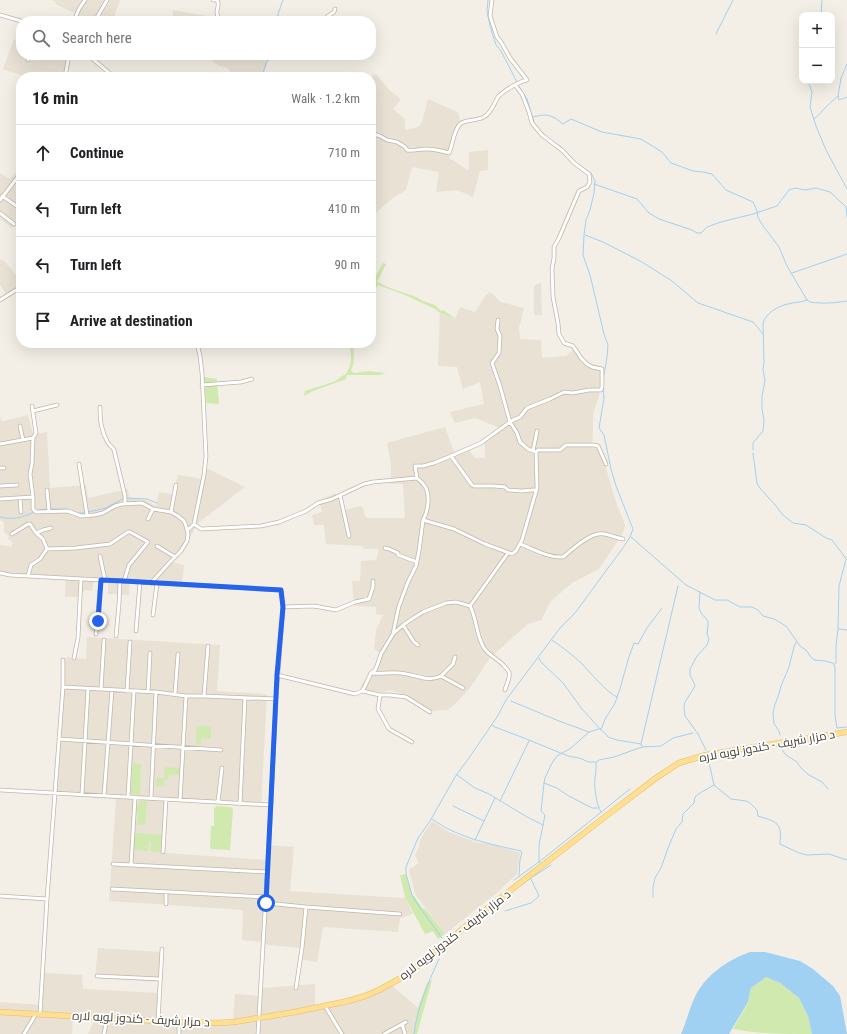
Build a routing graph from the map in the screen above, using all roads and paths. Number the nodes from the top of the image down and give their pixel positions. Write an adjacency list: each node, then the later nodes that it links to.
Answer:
1 (84, 0): 7 (street)
2 (107, 0): 8 (street)
3 (213, 0): 9 (street)
4 (492, 0): 16 (street)
5 (335, 9): 10 (street)
6 (0, 15): 11 (street)
7 (76, 16)
8 (98, 16)
9 (218, 16)
10 (328, 16)
11 (16, 20)
12 (68, 60): 14 (street)
13 (94, 60): 15 (street)
14 (66, 72)
15 (108, 72)
16 (515, 85): 17 (street); 35 (street)
17 (376, 135)
18 (16, 180): 20 (street)
19 (0, 192): 20 (street)
20 (3, 195): 21 (street); 22 (street)
21 (0, 200)
22 (16, 205)
23 (0, 213): 24 (street)
24 (14, 224)
25 (16, 290): 26 (street)
26 (0, 300)
27 (498, 320): 35 (street)
28 (198, 348): 30 (street)
29 (252, 379): 30 (street)
30 (202, 385): 63 (street)
31 (57, 405): 34 (street)
32 (32, 406): 34 (street)
33 (100, 407): 55 (street)
34 (33, 411): 38 (street)
35 (510, 422): 41 (street); 42 (street)
36 (20, 426): 39 (street)
37 (537, 431): 41 (street)
38 (33, 438): 39 (street); 52 (street)
39 (23, 440): 40 (street)
40 (0, 444)
41 (534, 452): 44 (street); 50 (street)
42 (451, 456): 45 (street); 50 (street)
43 (79, 464): 60 (street)
44 (606, 464)
45 (416, 478): 51 (street); 62 (street)
46 (17, 485): 48 (street)
47 (176, 485): 59 (street)
48 (0, 486)
49 (47, 490): 57 (street)
50 (536, 490): 70 (street)
51 (340, 495): 63 (street); 68 (street)
52 (32, 497): 53 (street); 57 (street)
53 (20, 498): 54 (street); 58 (street)
54 (0, 499)
55 (125, 503): 56 (street); 60 (street)
56 (154, 509): 59 (street); 61 (street)
57 (49, 511): 60 (street)
58 (21, 512)
59 (171, 512): 64 (street)
60 (87, 515)
61 (148, 519)
62 (423, 520): 74 (street); 77 (street)
63 (194, 524): 64 (street)
64 (186, 526): 76 (street)
65 (51, 528): 66 (street)
66 (36, 533): 67 (street); 73 (street)
67 (12, 534)
68 (349, 536)
69 (622, 539): 70 (street)
70 (520, 544): 74 (street)
71 (157, 546): 76 (street)
72 (385, 548): 77 (street)
73 (47, 549): 79 (street); 83 (street)
74 (508, 553): 88 (street)
75 (100, 556): 81 (street)
76 (175, 557): 86 (street)
77 (417, 562): 94 (street)
78 (0, 573): 79 (street)
79 (28, 576): 80 (street)
80 (82, 578): 81 (street); 103 (street)
81 (103, 580): 82 (street); 93 (street)
82 (120, 581): 83 (street); 95 (street)
83 (124, 581): 85 (street)
84 (373, 581): 89 (street)
85 (140, 582): 86 (street); 92 (street)
86 (151, 583): 87 (street)
87 (156, 583): 89 (street); 90 (street)
88 (470, 606): 91 (street); 114 (street)
89 (283, 607): 106 (street)
90 (153, 615)
91 (403, 625): 94 (street); 98 (street)
92 (136, 631)
93 (96, 634)
94 (393, 634): 105 (street)
95 (116, 636)
96 (104, 640): 111 (street)
97 (130, 642): 115 (street)
98 (418, 644)
99 (208, 646): 122 (street)
100 (150, 653): 117 (street)
101 (178, 654): 119 (street)
102 (455, 657): 107 (street)
103 (74, 658)
104 (63, 660): 108 (street)
105 (371, 673): 107 (street); 113 (street)
106 (277, 675): 113 (street); 124 (street)
107 (441, 676): 109 (street)
108 (63, 687): 110 (street); 127 (street)
109 (463, 688)
110 (88, 689): 111 (street); 128 (street)
111 (101, 689): 112 (street)
112 (112, 690): 115 (street); 129 (street)
113 (362, 690): 120 (street)
114 (505, 690)
115 (127, 691): 116 (street)
116 (134, 691): 117 (street); 131 (street)
117 (148, 692): 118 (street)
118 (156, 692): 119 (street); 132 (street)
119 (175, 694): 121 (street)
120 (380, 694): 125 (street); 130 (street)
121 (186, 696): 122 (street); 133 (street)
122 (204, 696): 123 (street)
123 (245, 698): 124 (street); 146 (street)
124 (276, 699): 147 (street)
125 (430, 712)
126 (847, 732): 165 (main road, د مزار شریف - کندوز لویه لاره)
127 (59, 739): 128 (street); 137 (street)
128 (85, 741): 129 (street); 138 (street)
129 (108, 742): 131 (street); 139 (street)
130 (412, 742)
131 (131, 744): 132 (street); 140 (street)
132 (154, 746): 133 (street); 142 (street)
133 (183, 748): 134 (street); 144 (street)
134 (221, 750)
135 (222, 768): 145 (street)
136 (0, 790): 137 (street)
137 (54, 793): 138 (street); 156 (street)
138 (82, 794): 139 (street)
139 (104, 796): 140 (street)
140 (128, 797): 141 (street)
141 (135, 798): 142 (street); 150 (street)
142 (151, 798): 143 (street)
143 (166, 799): 144 (street); 148 (street)
144 (180, 800): 145 (street)
145 (218, 802): 146 (street)
146 (240, 804): 147 (street)
147 (271, 805): 151 (street)
148 (163, 852)
149 (113, 864): 150 (street)
150 (131, 865): 151 (street)
151 (268, 872): 155 (street)
152 (112, 888): 153 (street)
153 (166, 892): 155 (street); 158 (street)
154 (0, 896): 156 (street)
155 (266, 897): 157 (street)
156 (47, 899): 167 (street)
157 (266, 903): 159 (street); 169 (street)
158 (166, 904)
159 (306, 907): 160 (street); 164 (street)
160 (400, 914)
161 (162, 949): 163 (street)
162 (97, 976): 163 (street)
163 (160, 979): 170 (street)
164 (296, 988)
165 (325, 1006): 169 (main road, د مزار شریف - کندوز لویه لاره); 178 (street)
166 (0, 1012): 167 (main road, د مزار شریف - کندوز لویه لاره)
167 (38, 1014): 168 (main road, د مزار شریف - کندوز لویه لاره); 174 (street)
168 (107, 1018): 170 (main road, د مزار شریف - کندوز لویه لاره); 175 (street)
169 (259, 1018): 171 (main road, د مزار شریف - کندوز لویه لاره); 177 (street)
170 (158, 1021): 171 (main road, د مزار شریف - کندوز لویه لاره)
171 (179, 1022): 176 (street)
172 (406, 1022): 173 (street)
173 (402, 1024): 179 (street); 180 (street)
174 (24, 1034)
175 (104, 1034)
176 (179, 1034)
177 (258, 1034)
178 (342, 1034)
179 (384, 1034)
180 (405, 1034)

